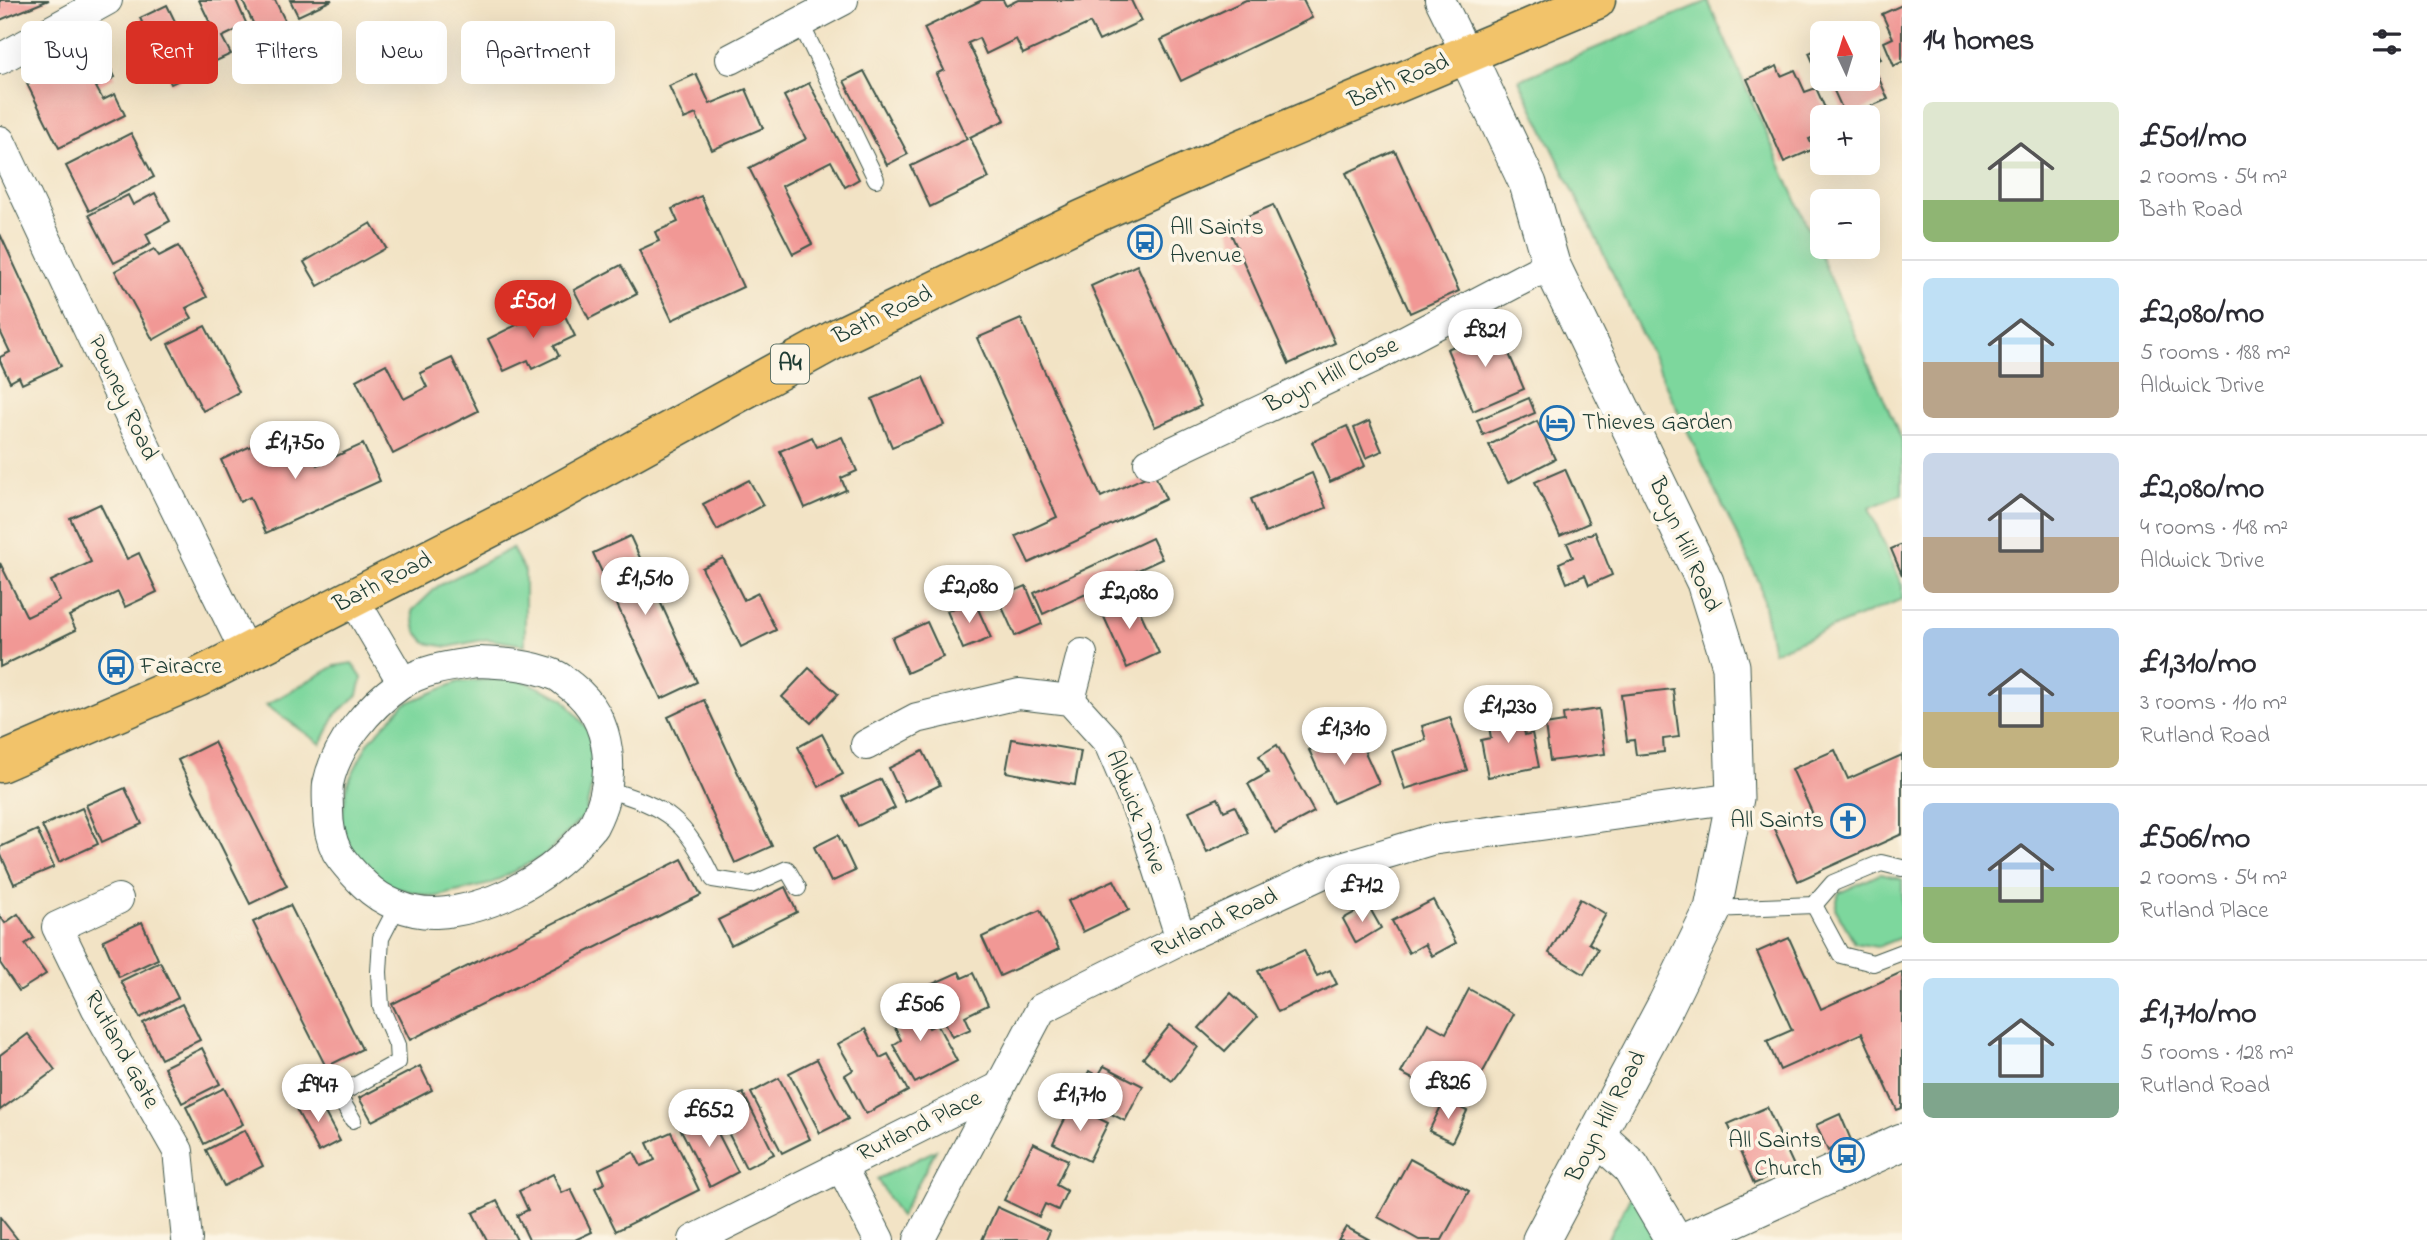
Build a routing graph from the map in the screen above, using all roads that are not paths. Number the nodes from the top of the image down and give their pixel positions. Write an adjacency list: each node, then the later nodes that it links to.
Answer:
1 (107, 0): 7 (street)
2 (843, 0): 5 (street)
3 (1440, 0): 6 (street)
4 (1596, 0): 6 (main road, Bath Road / A4)
5 (800, 22): 8 (street); 10 (lane)
6 (1466, 54): 11 (street, Boyn Hill Road); 13 (main road, Bath Road / A4)
7 (0, 59)
8 (731, 59)
9 (0, 142): 14 (street, Powney Road)
10 (876, 179)
11 (1551, 264): 12 (street, Boyn Hill Close); 21 (street, Boyn Hill Road)
12 (1149, 463)
13 (353, 598): 14 (main road, Bath Road / A4); 16 (street)
14 (246, 653): 19 (main road, Bath Road / A4)
15 (1082, 654): 17 (street)
16 (403, 683): 20 (street); 26 (street)
17 (1070, 700): 18 (street); 28 (street, Aldwick Drive)
18 (866, 745)
19 (0, 763)
20 (605, 789): 23 (lane); 26 (street)
21 (1735, 798): 27 (street, Boyn Hill Road); 28 (street, Rutland Road)
22 (1902, 868): 25 (lane)
23 (798, 888)
24 (118, 899): 35 (street, Rutland Gate)
25 (1814, 905): 27 (lane); 29 (lane)
26 (397, 907): 31 (lane)
27 (1713, 909): 32 (street, Boyn Hill Road)
28 (1181, 939): 30 (street, Rutland Road)
29 (1902, 952)
30 (998, 1088): 34 (street, Rutland Place); 38 (street, Rutland Road)
31 (353, 1120)
32 (1597, 1136): 39 (street, Boyn Hill Road); 40 (street)
33 (1902, 1142): 41 (street)
34 (842, 1166): 36 (street, Rutland Place); 37 (street, Rutland Place)
35 (187, 1240)
36 (694, 1240)
37 (879, 1240)
38 (919, 1240)
39 (1541, 1240)
40 (1674, 1240)
41 (1687, 1240)

